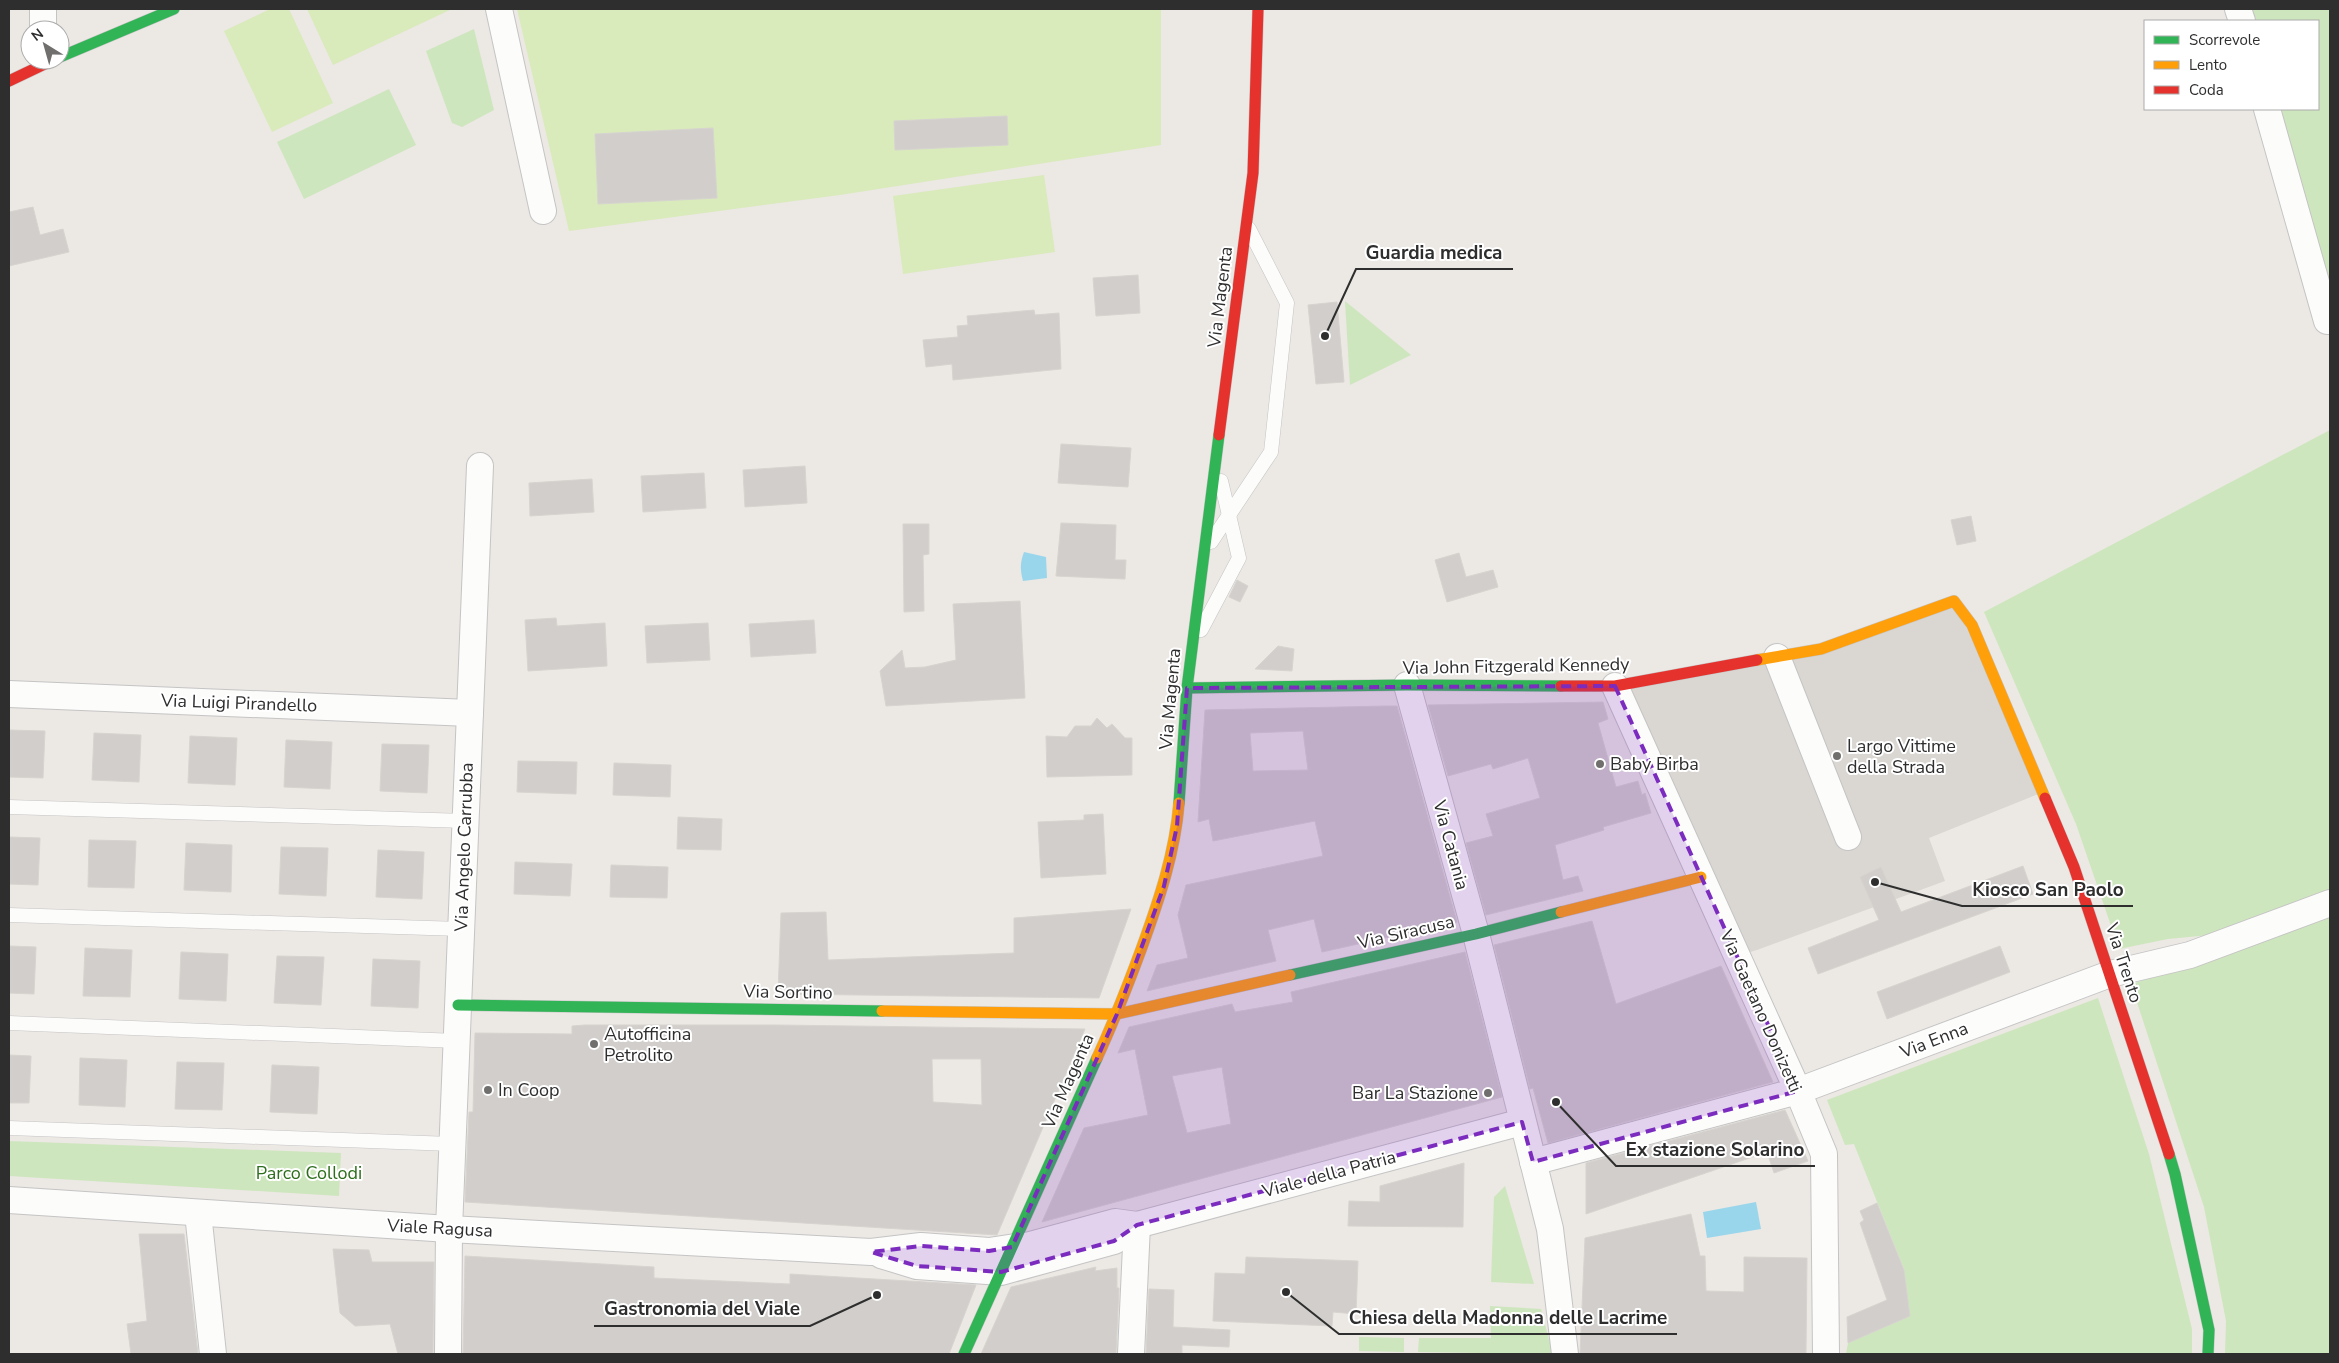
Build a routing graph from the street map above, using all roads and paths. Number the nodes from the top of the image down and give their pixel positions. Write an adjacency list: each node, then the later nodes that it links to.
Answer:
1 (174, 9): 4 (street)
2 (499, 9): 8 (street)
3 (1258, 9): 9 (street, Via Magenta)
4 (70, 52)
5 (30, 70): 6 (street)
6 (9, 81)
7 (2267, 110): 10 (street)
8 (543, 211)
9 (1247, 225): 11 (street, Via Magenta); 13 (lane)
10 (2328, 321)
11 (1216, 458): 13 (lane); 14 (street, Via Magenta)
12 (480, 466): 22 (street, Via Angelo Carrubba)
13 (1229, 514): 14 (lane); 16 (lane)
14 (1204, 553): 16 (street, Via Magenta)
15 (1954, 601): 17 (street, Via John Fitzgerald Kennedy); 31 (street, Via Trento)
16 (1193, 644): 20 (street, Via Magenta)
17 (1778, 657): 19 (street, Via John Fitzgerald Kennedy); 25 (street)
18 (1407, 684): 19 (street, Via John Fitzgerald Kennedy); 20 (street, Via John Fitzgerald Kennedy); 30 (street, Via Catania)
19 (1615, 686): 26 (street, Via Gaetano Donizetti)
20 (1187, 688): 33 (street, Via Magenta)
21 (9, 694): 22 (street, Via Luigi Pirandello)
22 (470, 713): 24 (street, Via Angelo Carrubba)
23 (9, 807): 24 (lane)
24 (466, 821): 29 (street, Via Angelo Carrubba)
25 (1848, 837)
26 (1701, 877): 30 (street, Via Siracusa); 36 (street, Via Gaetano Donizetti)
27 (2330, 903): 31 (street, Via Enna)
28 (9, 915): 29 (lane)
29 (461, 929): 32 (street, Via Angelo Carrubba)
30 (1476, 934): 33 (street, Via Siracusa); 37 (street, Via Catania)
31 (2110, 974): 36 (street, Via Enna); 54 (street, Via Trento)
32 (458, 1005): 33 (street, Via Sortino); 35 (street, Via Angelo Carrubba)
33 (1117, 1014): 45 (street, Via Magenta)
34 (9, 1023): 35 (lane)
35 (457, 1041): 39 (street, Via Angelo Carrubba)
36 (1798, 1091): 40 (street, Via Enna); 53 (street, Via Gaetano Donizetti)
37 (1522, 1122): 40 (street, Via Catania); 43 (street, Viale della Patria)
38 (9, 1128): 39 (lane)
39 (452, 1144): 44 (street, Via Angelo Carrubba)
40 (1533, 1162): 52 (street, Via Catania)
41 (9, 1200): 42 (street, Viale Ragusa)
42 (198, 1212): 44 (street, Viale Ragusa); 48 (street)
43 (1137, 1225): 45 (street); 47 (street); 51 (street)
44 (449, 1229): 46 (street, Viale Ragusa); 49 (street, Via Angelo Carrubba)
45 (1012, 1247): 46 (street); 47 (street, Via Magenta)
46 (871, 1252): 47 (street)
47 (1000, 1272): 50 (street, Via Magenta)
48 (213, 1354)
49 (448, 1354)
50 (964, 1354)
51 (1131, 1354)
52 (1565, 1354)
53 (1826, 1354)
54 (2208, 1354)

